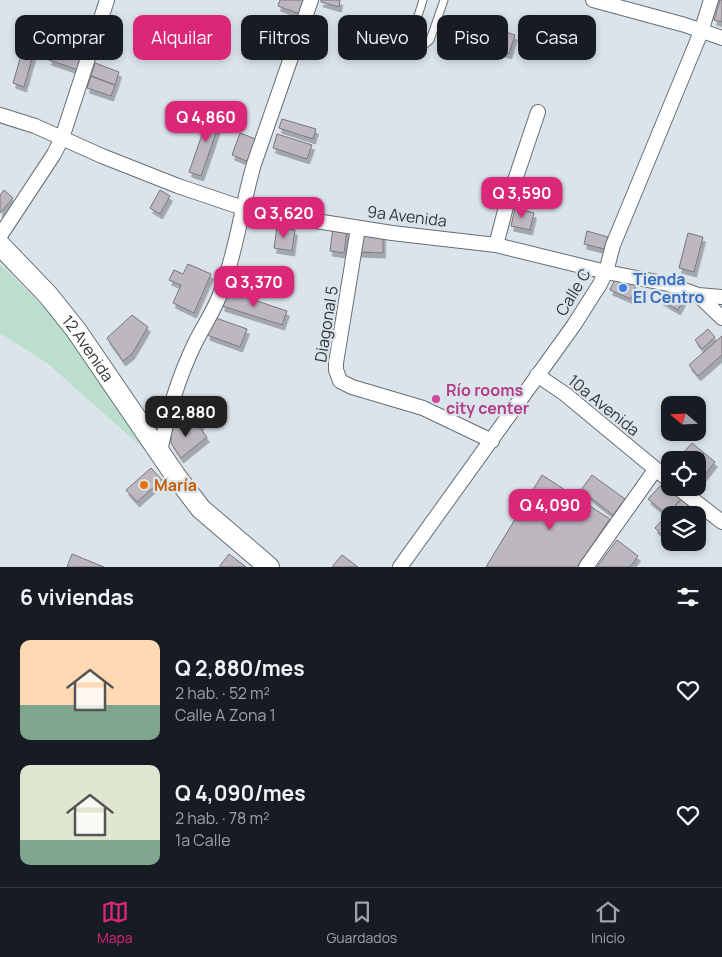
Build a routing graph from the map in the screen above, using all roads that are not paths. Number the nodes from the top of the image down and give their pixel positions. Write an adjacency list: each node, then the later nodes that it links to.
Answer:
1 (107, 0): 11 (street)
2 (311, 0): 12 (street)
3 (423, 0): 4 (lane)
4 (444, 0)
5 (593, 0): 7 (street)
6 (711, 0): 7 (street, Calle C)
7 (701, 32): 8 (street); 17 (street, Calle C)
8 (722, 38)
9 (538, 112): 16 (street)
10 (0, 115): 11 (street, 9a Avenida)
11 (62, 138): 12 (street, 9a Avenida); 14 (street)
12 (243, 208): 13 (street, 9a Avenida); 23 (street)
13 (358, 228): 16 (street, 9a Avenida); 22 (street, Diagonal 5)
14 (0, 236)
15 (0, 245): 23 (street, 12 Avenida)
16 (496, 245): 17 (street, 9a Avenida)
17 (606, 272): 18 (street, 9a Avenida); 21 (street, Calle C)
18 (698, 295): 19 (street); 20 (street, 9a Avenida)
19 (722, 297)
20 (722, 318)
21 (538, 375): 22 (street, Calle C); 24 (street, 10a Avenida)
22 (492, 441): 29 (street, Calle C)
23 (160, 452): 28 (street, 12 Avenida)
24 (656, 470): 25 (street, 10a Avenida); 30 (street)
25 (661, 474)
26 (688, 496): 27 (street)
27 (722, 522)
28 (269, 567)
29 (400, 567)
30 (586, 567)

